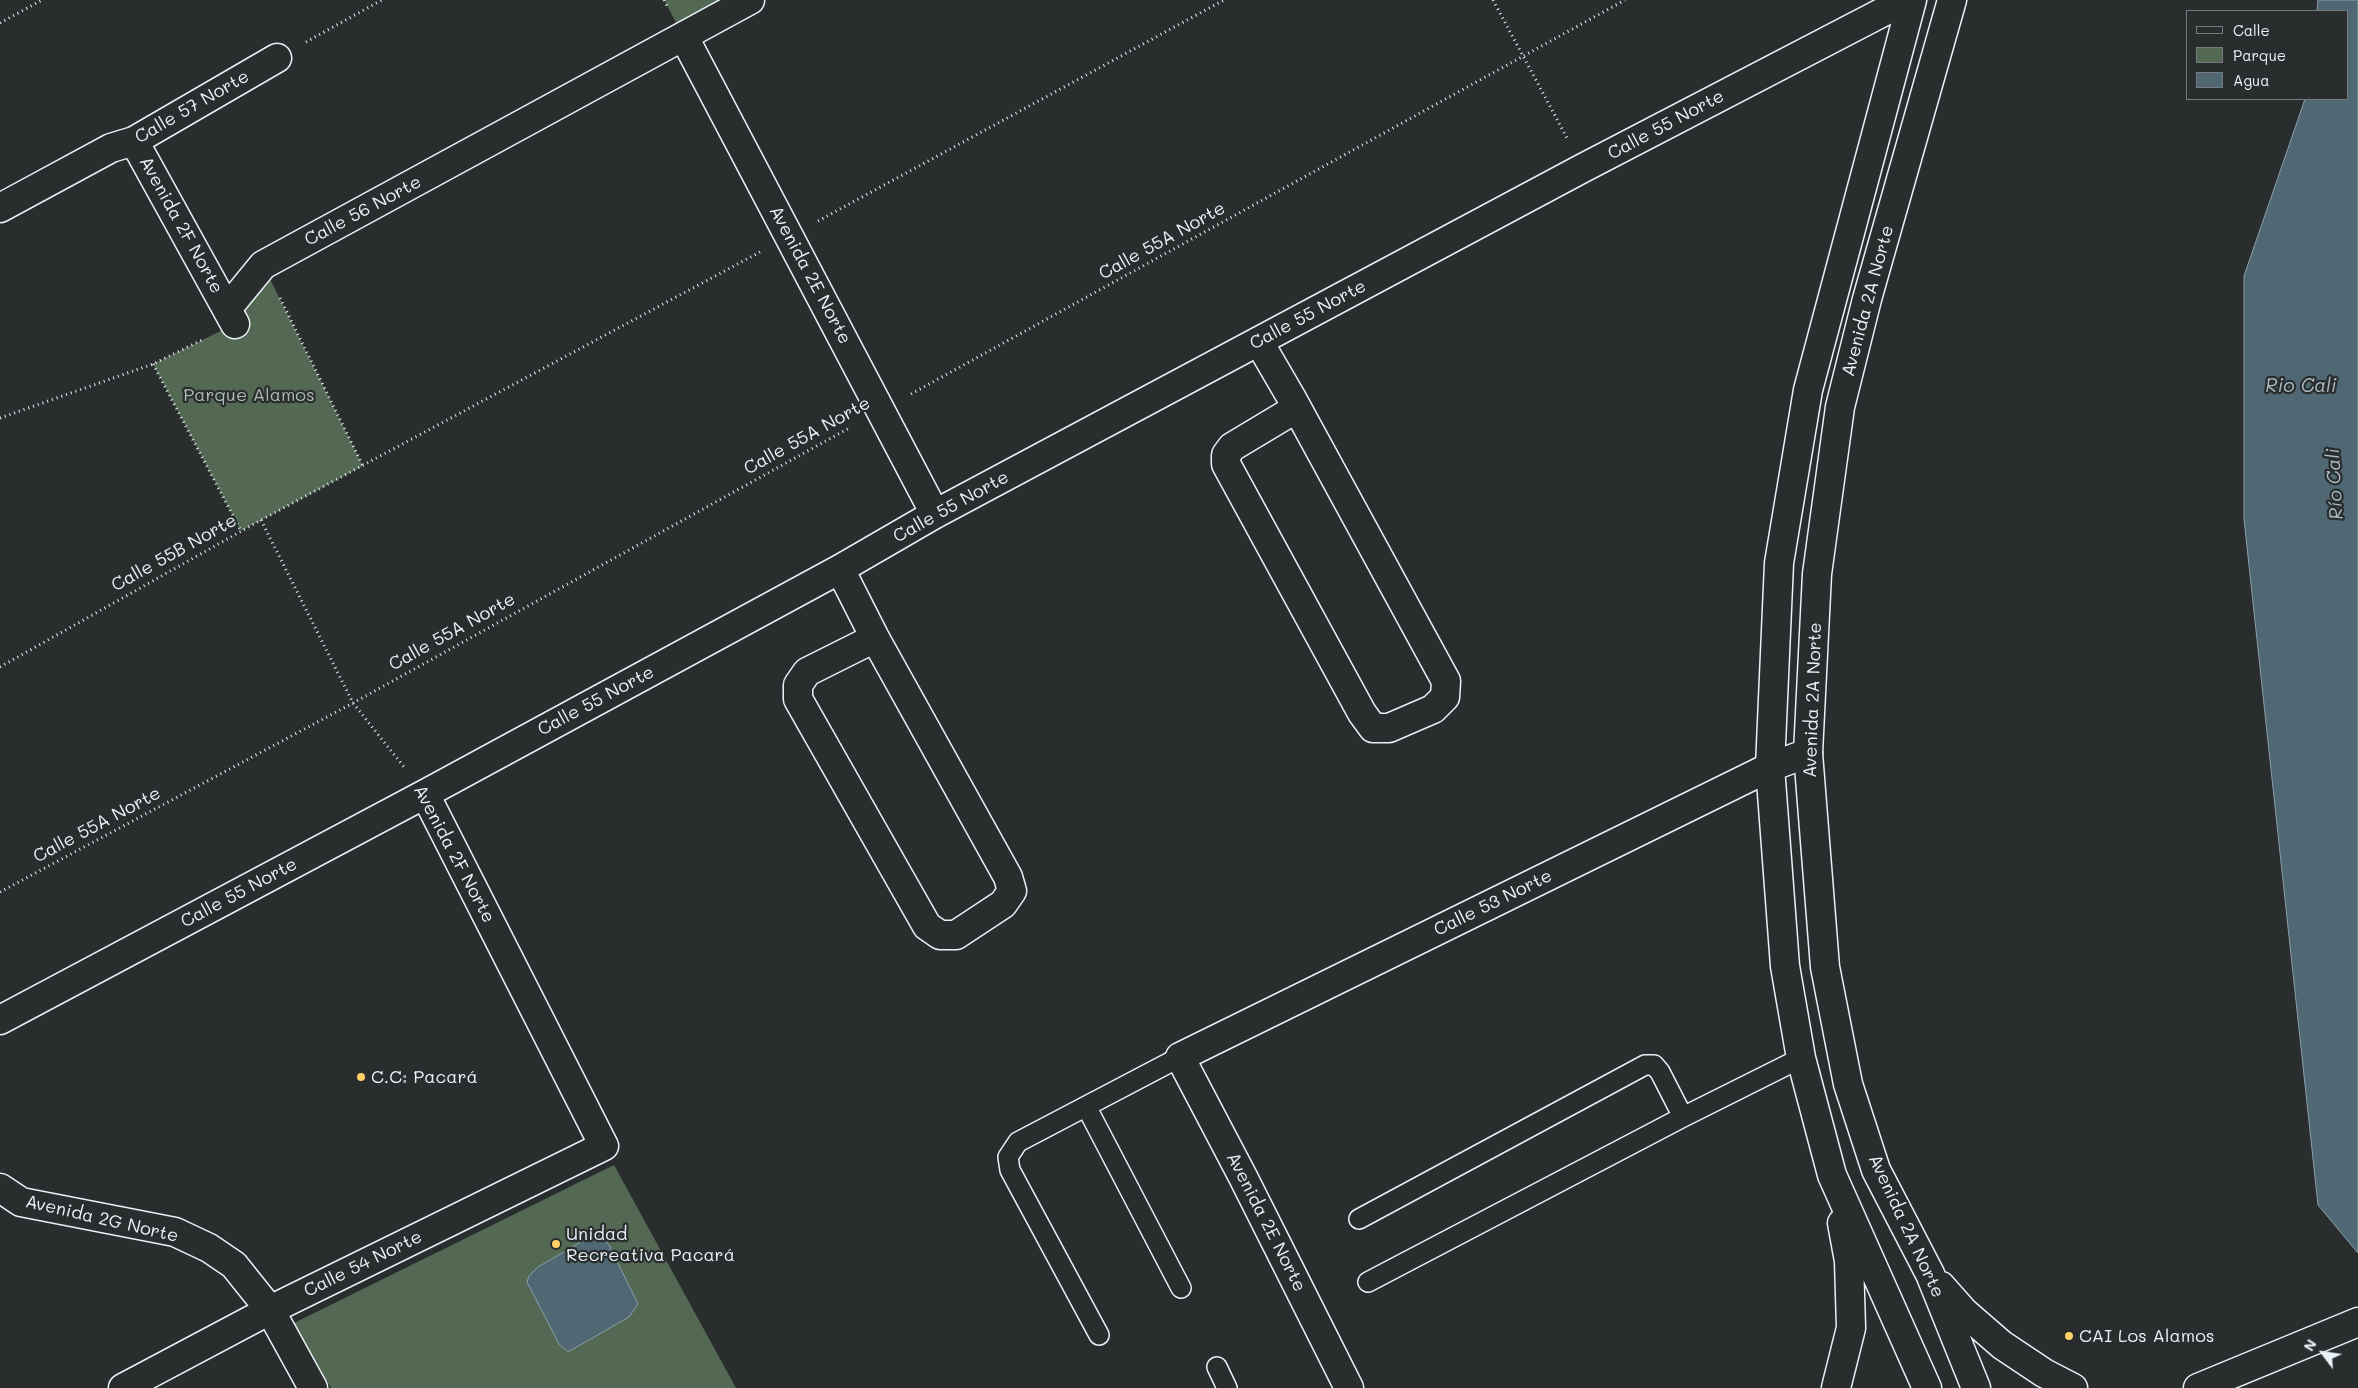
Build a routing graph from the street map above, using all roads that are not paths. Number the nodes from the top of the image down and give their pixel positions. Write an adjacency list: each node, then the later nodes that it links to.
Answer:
1 (750, 0): 5 (street, Calle 56 Norte)
2 (1906, 0): 10 (street, Calle 55 Norte)
3 (1912, 0): 16 (street, Avenida 2A Norte)
4 (1952, 0): 15 (street, Avenida 2A Norte)
5 (684, 37): 9 (street, Calle 56 Norte); 12 (street, Avenida 2E Norte)
6 (277, 58): 7 (street, Calle 57 Norte)
7 (134, 141): 8 (street, Calle 57 Norte); 9 (street, Avenida 2F Norte)
8 (0, 208)
9 (231, 316)
10 (1259, 342): 11 (street); 12 (street, Calle 55 Norte)
11 (1297, 408): 11 (street)
12 (935, 514): 13 (street, Calle 55 Norte)
13 (840, 569): 14 (street); 17 (street, Calle 55 Norte)
14 (875, 638): 14 (street)
15 (1808, 753): 16 (street, Calle 53 Norte); 27 (street, Avenida 2A Norte)
16 (1770, 768): 19 (street, Calle 53 Norte); 20 (street, Avenida 2A Norte)
17 (425, 794): 18 (street, Calle 55 Norte); 23 (street, Avenida 2F Norte)
18 (0, 1020)
19 (1180, 1057): 21 (lane); 37 (street, Avenida 2E Norte)
20 (1801, 1058): 22 (lane); 24 (street, Avenida 2A Norte)
21 (1087, 1108): 29 (lane); 32 (lane)
22 (1683, 1117): 26 (lane); 28 (lane)
23 (604, 1146): 30 (street, Calle 54 Norte)
24 (1832, 1175): 38 (street); 39 (street, Avenida 2A Norte)
25 (0, 1188): 30 (street, Avenida 2G Norte)
26 (1359, 1220)
27 (1930, 1274): 40 (street, Avenida 2A Norte); 41 (street)
28 (1368, 1282)
29 (1181, 1288)
30 (270, 1310): 34 (street, Calle 54 Norte); 35 (street, Avenida 2G Norte)
31 (2346, 1327): 42 (street)
32 (1099, 1335)
33 (1217, 1367): 36 (lane)
34 (123, 1388)
35 (313, 1388)
36 (1227, 1388)
37 (1349, 1388)
38 (1836, 1388)
39 (1927, 1388)
40 (1976, 1388)
41 (2073, 1388)
42 (2198, 1388)

